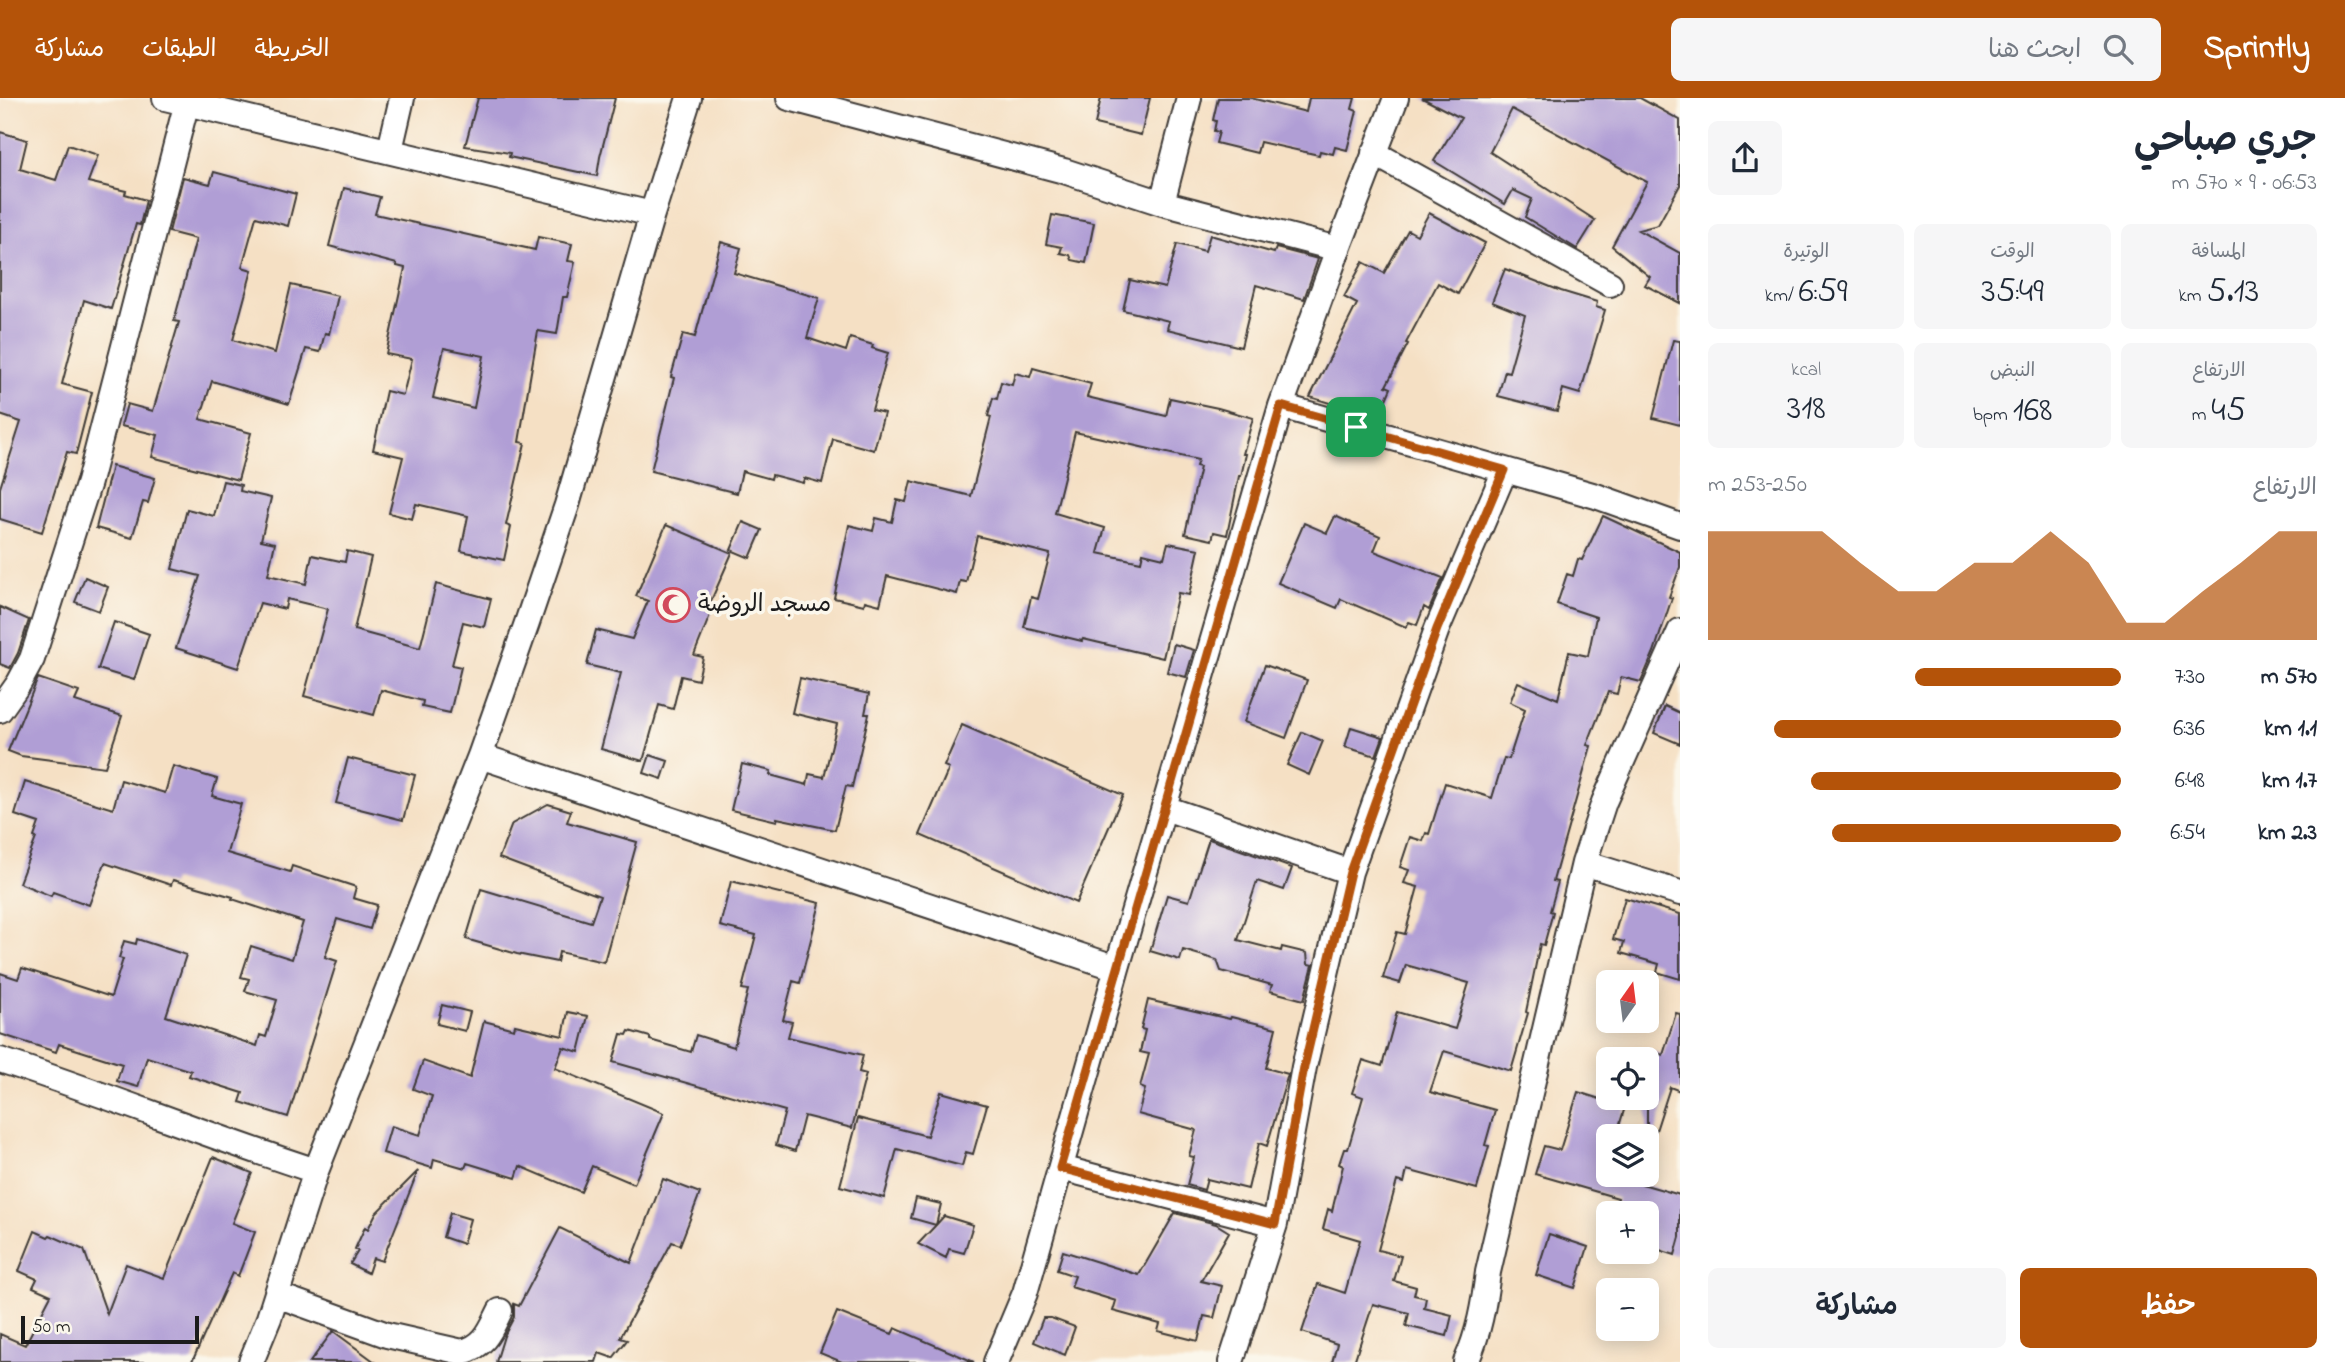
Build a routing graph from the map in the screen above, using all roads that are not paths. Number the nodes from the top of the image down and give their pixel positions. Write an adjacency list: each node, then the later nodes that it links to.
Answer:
1 (402, 98): 7 (street)
2 (689, 98): 10 (street)
3 (789, 98): 9 (street)
4 (1189, 98): 9 (street)
5 (1396, 98): 8 (street)
6 (180, 100): 7 (street); 17 (street)
7 (390, 150): 10 (street)
8 (1374, 153): 11 (street); 12 (street)
9 (1162, 203): 11 (street)
10 (652, 214): 19 (street)
11 (1338, 249): 13 (street)
12 (1610, 284)
13 (1281, 406): 14 (street); 20 (street)
14 (1504, 470): 15 (street); 22 (street)
15 (1680, 526)
16 (1680, 631): 21 (street)
17 (10, 679): 18 (street)
18 (0, 710)
19 (480, 756): 24 (street); 27 (street)
20 (1165, 808): 22 (street); 24 (street)
21 (1584, 863): 23 (street); 34 (street)
22 (1350, 872): 28 (street)
23 (1680, 893)
24 (1117, 968): 26 (street)
25 (0, 1060): 27 (street)
26 (1060, 1168): 28 (street); 32 (street)
27 (316, 1171): 29 (street)
28 (1275, 1224): 33 (street)
29 (277, 1295): 30 (street); 31 (street)
30 (500, 1311)
31 (251, 1362)
32 (996, 1362)
33 (1231, 1362)
34 (1466, 1362)

